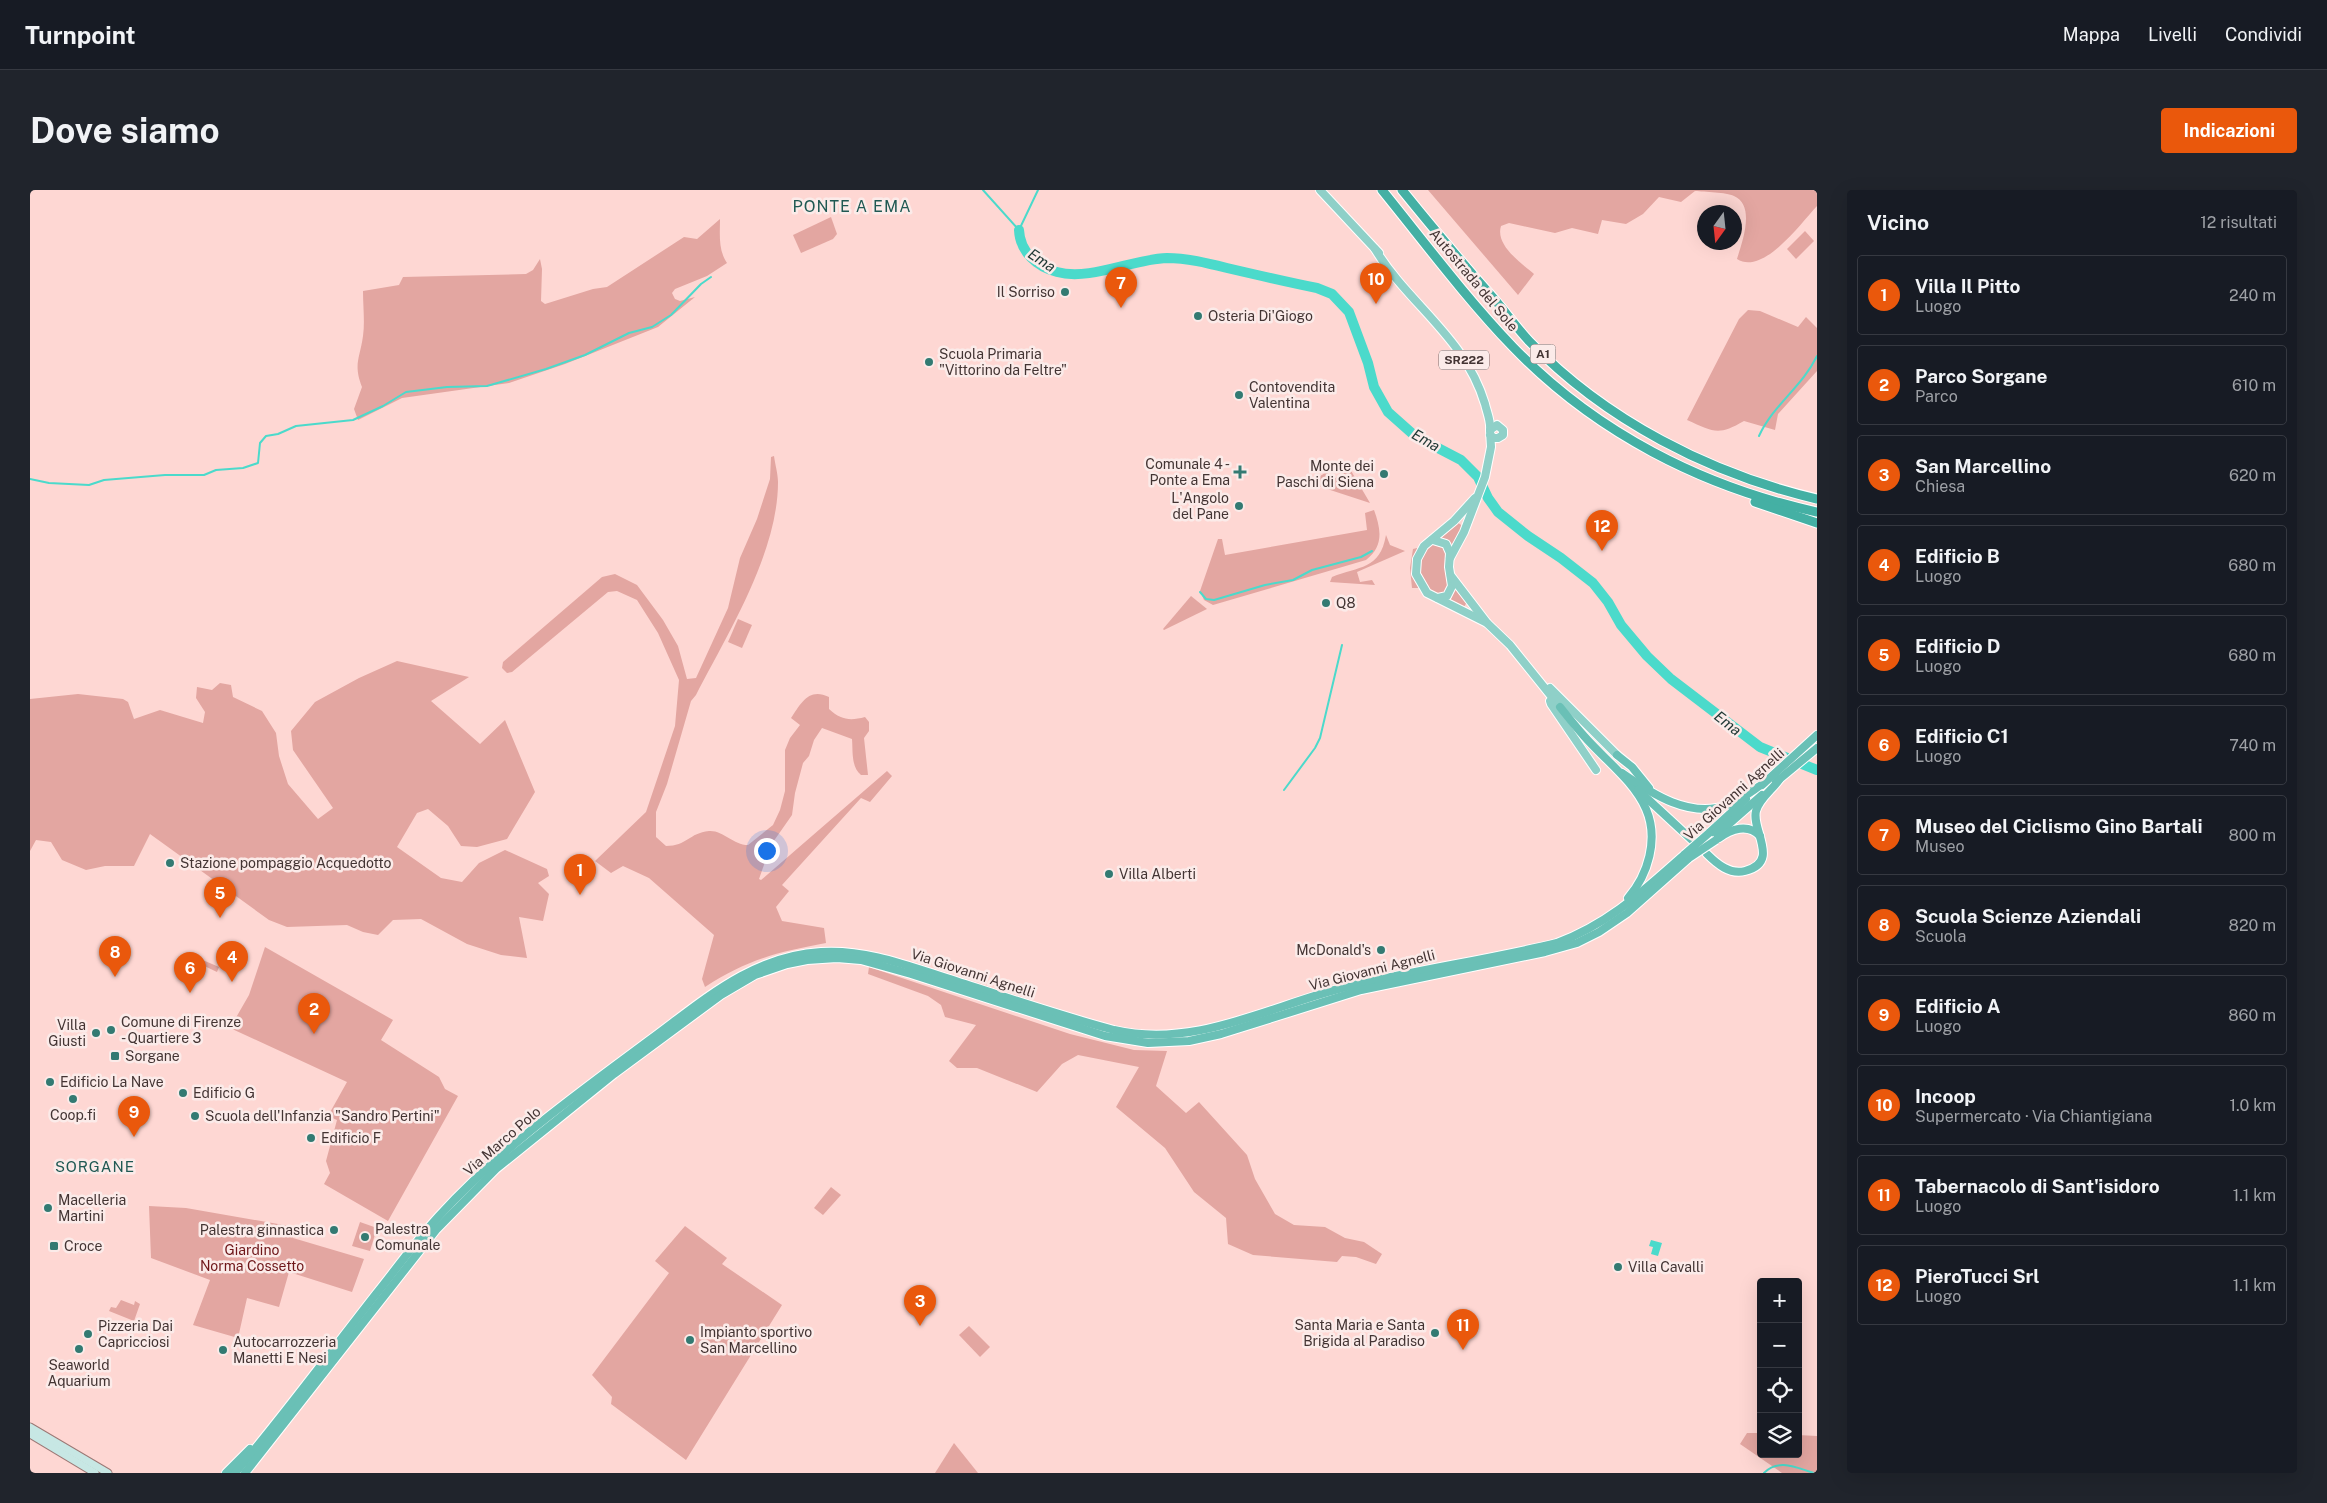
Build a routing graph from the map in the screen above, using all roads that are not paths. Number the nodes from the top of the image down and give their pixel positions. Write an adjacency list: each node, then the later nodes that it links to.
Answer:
1 (1315, 190): 5 (main road, SR222)
2 (1320, 190): 5 (main road, SR222)
3 (1382, 190): 11 (highway, Autostrada del Sole / A1)
4 (1402, 190): 13 (highway, Autostrada del Sole / A1)
5 (1330, 200): 6 (main road, SR222)
6 (1489, 416): 7 (main road, SR222); 8 (main road, SR222)
7 (1500, 426): 8 (main road); 9 (main road)
8 (1490, 432): 9 (main road); 10 (main road, SR222)
9 (1500, 438): 10 (main road)
10 (1491, 447): 12 (main road, SR222)
11 (1645, 448): 14 (highway, Autostrada del Sole / A1); 15 (highway)
12 (1476, 498): 16 (main road); 17 (main road)
13 (1817, 499)
14 (1817, 512)
15 (1817, 523)
16 (1433, 540): 17 (main road); 19 (main road)
17 (1450, 558): 18 (main road)
18 (1451, 576): 19 (main road); 20 (main road)
19 (1438, 598): 20 (main road)
20 (1487, 623): 21 (main road)
21 (1547, 690): 22 (main road); 26 (main road)
22 (1553, 698): 23 (main road); 29 (main road)
23 (1560, 707): 27 (highway)
24 (1817, 735): 28 (highway, Via Giovanni Agnelli)
25 (1816, 749): 28 (highway, Via Giovanni Agnelli)
26 (1617, 754): 33 (highway)
27 (1612, 766): 30 (highway); 33 (highway)
28 (1785, 769): 31 (highway, Via Giovanni Agnelli); 32 (highway, Via Giovanni Agnelli)
29 (1596, 770)
30 (1622, 776): 35 (highway); 39 (highway)
31 (1779, 780): 34 (highway, Via Giovanni Agnelli); 36 (highway)
32 (1764, 783): 33 (highway); 34 (highway, Via Giovanni Agnelli)
33 (1656, 795)
34 (1712, 837): 36 (highway); 38 (highway, bridge)
35 (1692, 840)
36 (1762, 840): 37 (highway)
37 (1707, 854)
38 (1687, 856): 39 (highway, Via Giovanni Agnelli); 40 (highway, Via Giovanni Agnelli)
39 (1609, 918): 40 (highway, Via Giovanni Agnelli)
40 (1576, 939): 41 (highway, Via Giovanni Agnelli)
41 (871, 959): 44 (highway, Via Marco Polo)
42 (30, 1427): 45 (main road)
43 (30, 1434): 46 (main road)
44 (267, 1438): 47 (highway); 48 (highway, Via Marco Polo); 49 (highway, Via Marco Polo); 50 (highway)
45 (107, 1472)
46 (95, 1473)
47 (226, 1473)
48 (235, 1473)
49 (245, 1473)
50 (252, 1473)

